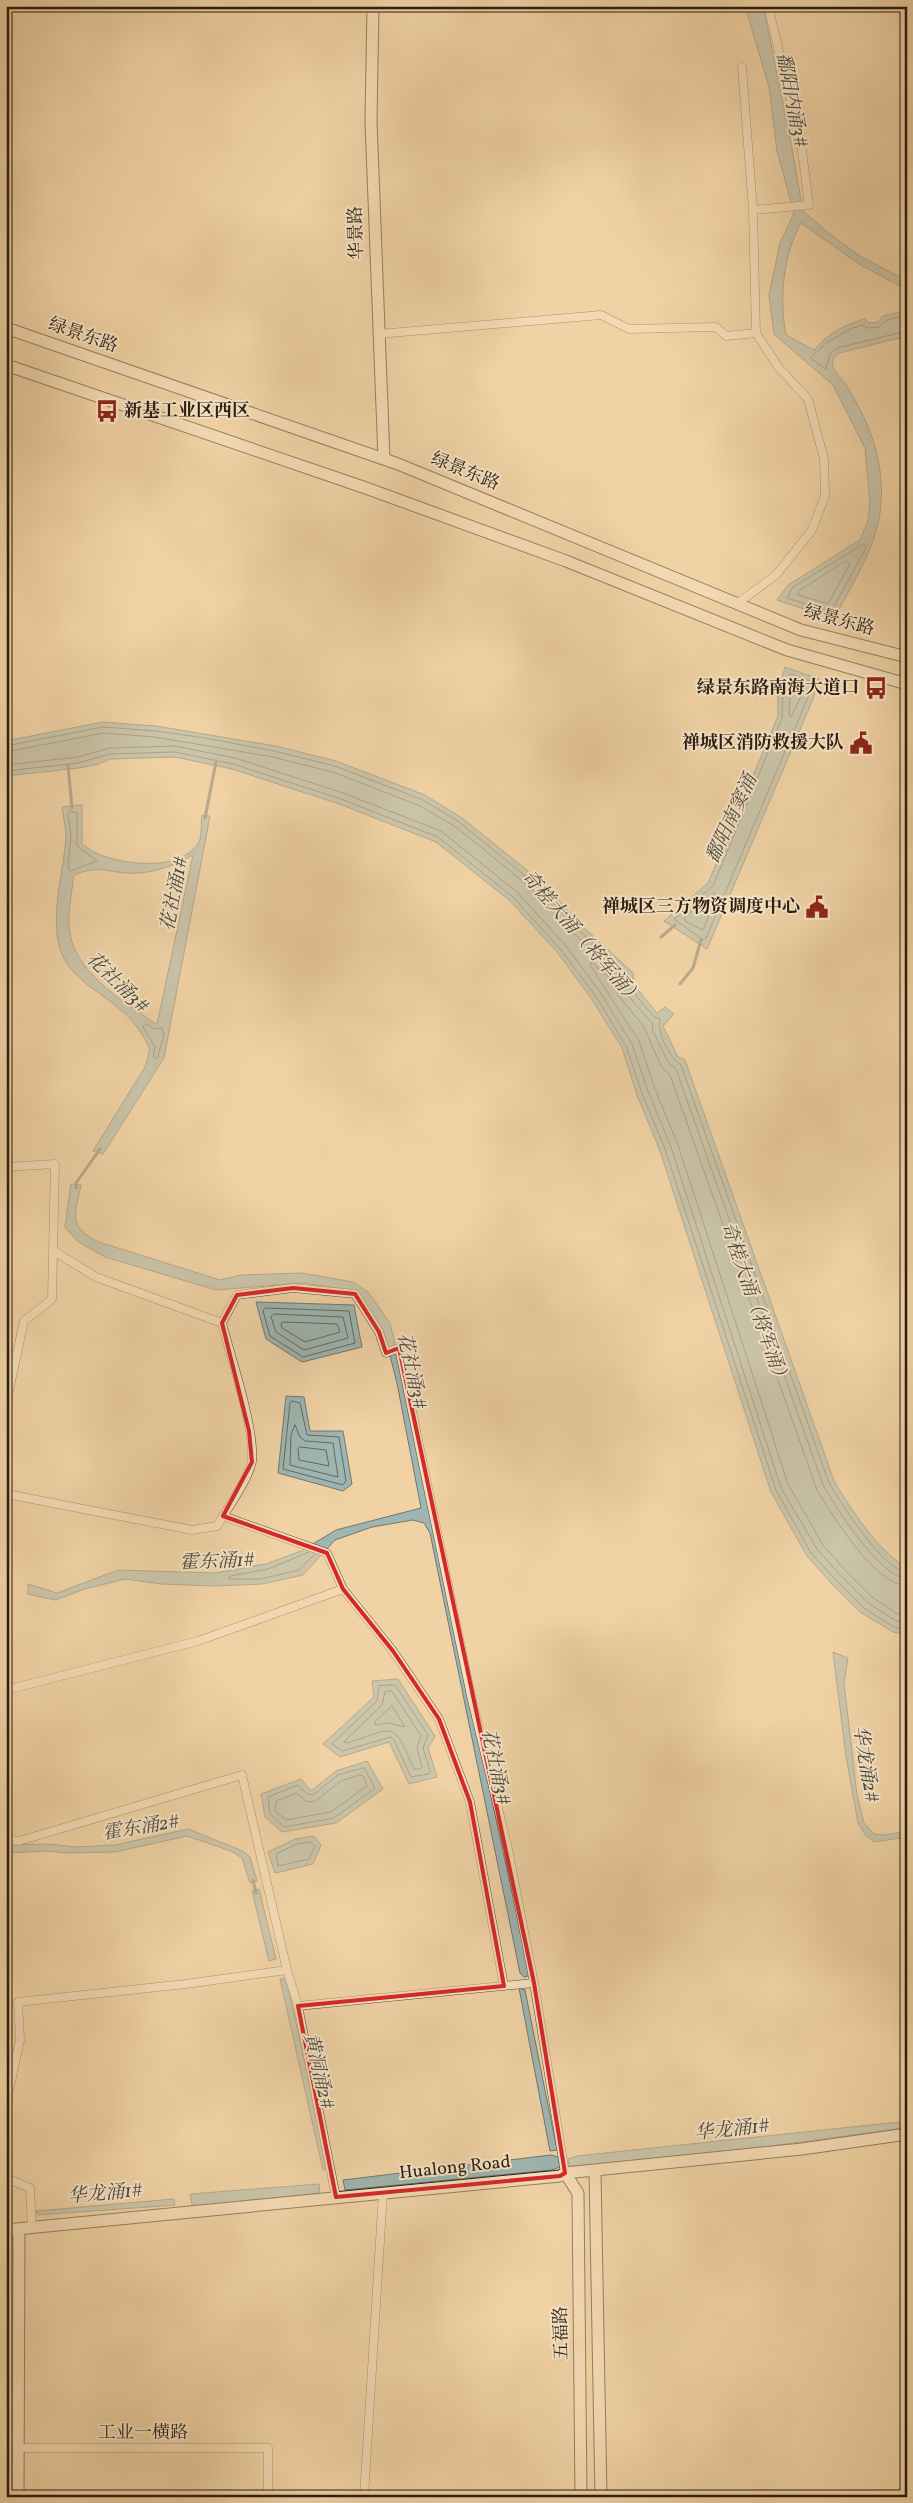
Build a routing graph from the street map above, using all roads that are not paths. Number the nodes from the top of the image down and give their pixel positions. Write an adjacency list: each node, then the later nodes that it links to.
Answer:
1 (374, 6): 7 (street, 华景路)
2 (768, 6): 4 (street)
3 (742, 67): 4 (street)
4 (752, 210): 6 (street)
5 (6, 328): 9 (street, 绿景东路)
6 (756, 333): 7 (street); 10 (street)
7 (378, 334): 9 (street, 华景路)
8 (6, 365): 12 (street)
9 (384, 459): 10 (street, 绿景东路)
10 (738, 603): 11 (street, 绿景东路)
11 (907, 658)
12 (907, 684)
13 (6, 1167): 14 (street)
14 (54, 1251): 15 (street); 16 (street)
15 (222, 1323): 19 (street); 24 (street)
16 (9, 1380): 17 (street)
17 (6, 1404)
18 (6, 1494): 19 (street)
19 (223, 1516): 20 (street)
20 (343, 1589): 21 (street); 25 (street)
21 (6, 1690)
22 (6, 1839): 23 (street)
23 (287, 1970): 26 (street); 27 (street)
24 (530, 1983): 25 (street); 30 (street)
25 (504, 1986): 26 (street)
26 (298, 2006): 33 (street)
27 (6, 2105)
28 (907, 2134): 29 (street, Hualong Road)
29 (595, 2171): 30 (street, Hualong Road); 43 (street, 五福路)
30 (565, 2173): 32 (street, Hualong Road); 42 (street, 五福路)
31 (6, 2178): 34 (street)
32 (382, 2193): 33 (street, Hualong Road); 41 (street)
33 (336, 2197): 34 (street, Hualong Road)
34 (32, 2228): 35 (street, Hualong Road)
35 (19, 2229): 36 (street, Hualong Road); 37 (street)
36 (6, 2230)
37 (14, 2442): 38 (street); 40 (street, 工业一横路)
38 (12, 2471): 39 (street)
39 (18, 2497)
40 (268, 2497)
41 (364, 2497)
42 (581, 2497)
43 (601, 2497)

